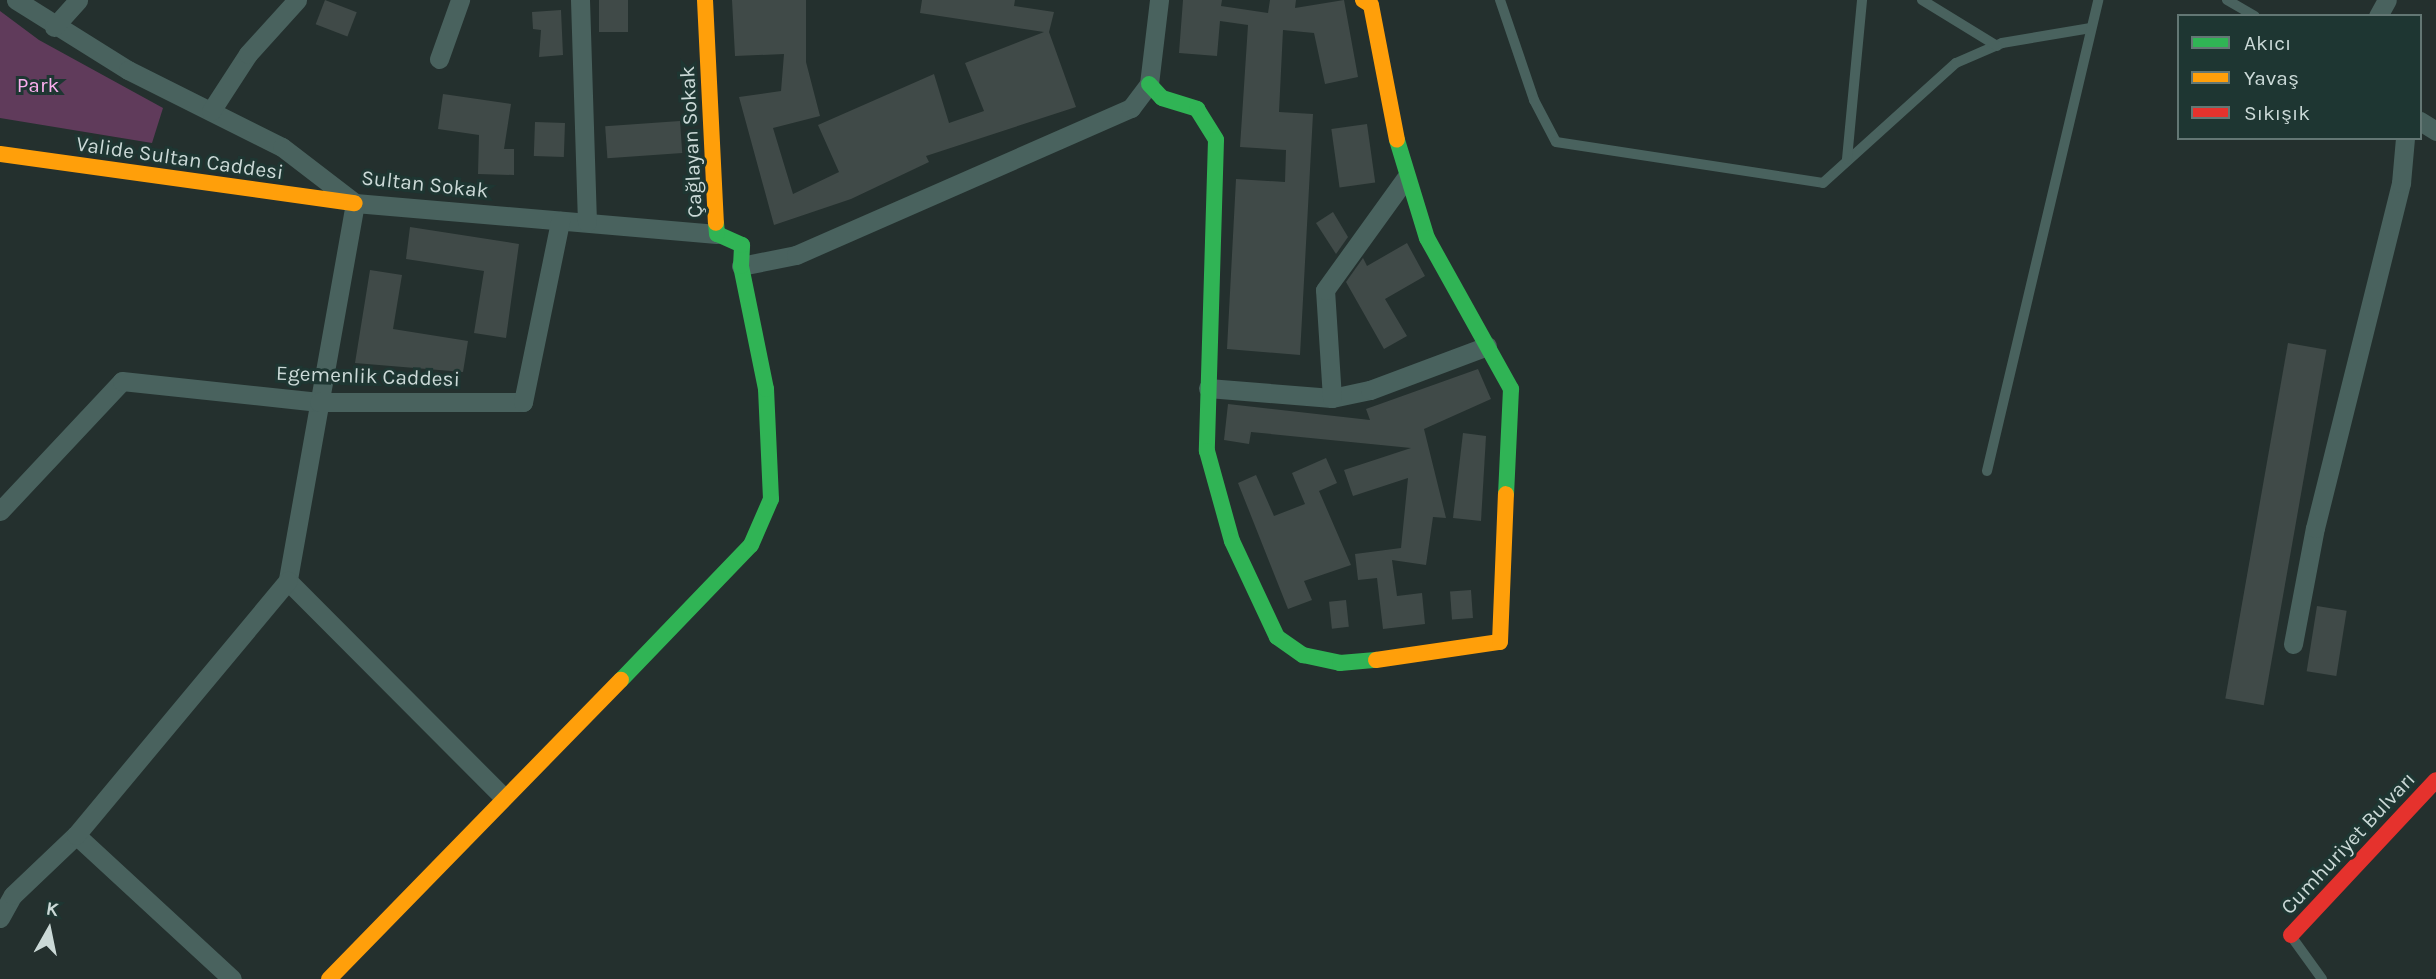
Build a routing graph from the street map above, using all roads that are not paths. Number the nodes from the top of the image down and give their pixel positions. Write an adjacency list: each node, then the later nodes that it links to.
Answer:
1 (16, 0): 15 (street, Sultan Sokak)
2 (78, 0): 15 (street)
3 (297, 0): 20 (street)
4 (460, 0): 18 (street)
5 (580, 0): 27 (street)
6 (705, 0): 28 (street, Çağlayan Sokak)
7 (1159, 0): 19 (street)
8 (1363, 0): 24 (street)
9 (1500, 0): 23 (lane)
10 (1862, 0): 23 (lane)
11 (1922, 0): 17 (lane)
12 (2098, 0): 16 (lane)
13 (2227, 0): 14 (lane)
14 (2252, 14)
15 (54, 27): 20 (street, Sultan Sokak)
16 (2091, 29): 17 (lane); 34 (lane)
17 (1997, 46): 23 (lane)
18 (439, 59)
19 (1149, 84): 29 (street); 31 (street)
20 (211, 111): 25 (street, Sultan Sokak)
21 (2405, 140): 37 (street)
22 (0, 154): 25 (street, Valide Sultan Caddesi)
23 (1847, 159)
24 (1405, 179): 30 (street); 32 (street)
25 (355, 203): 26 (street, Sultan Sokak); 33 (street)
26 (559, 220): 27 (street, Sultan Sokak); 33 (street, Egemenlik Caddesi)
27 (587, 222): 28 (street, Sultan Sokak)
28 (717, 234): 29 (street, Çağlayan Sokak)
29 (741, 266): 39 (street)
30 (1487, 346): 31 (street); 32 (street)
31 (1208, 388): 32 (street)
32 (1332, 398)
33 (319, 402): 35 (street, Egemenlik Caddesi); 36 (street)
34 (1987, 471)
35 (0, 511)
36 (288, 581): 39 (street); 40 (street)
37 (2293, 644)
38 (2436, 780): 42 (street, Cumhuriyet Bulvarı)
39 (503, 797): 44 (street)
40 (76, 835): 41 (street); 43 (street)
41 (0, 918)
42 (2291, 935): 45 (lane)
43 (232, 979)
44 (329, 979)
45 (2322, 979)

